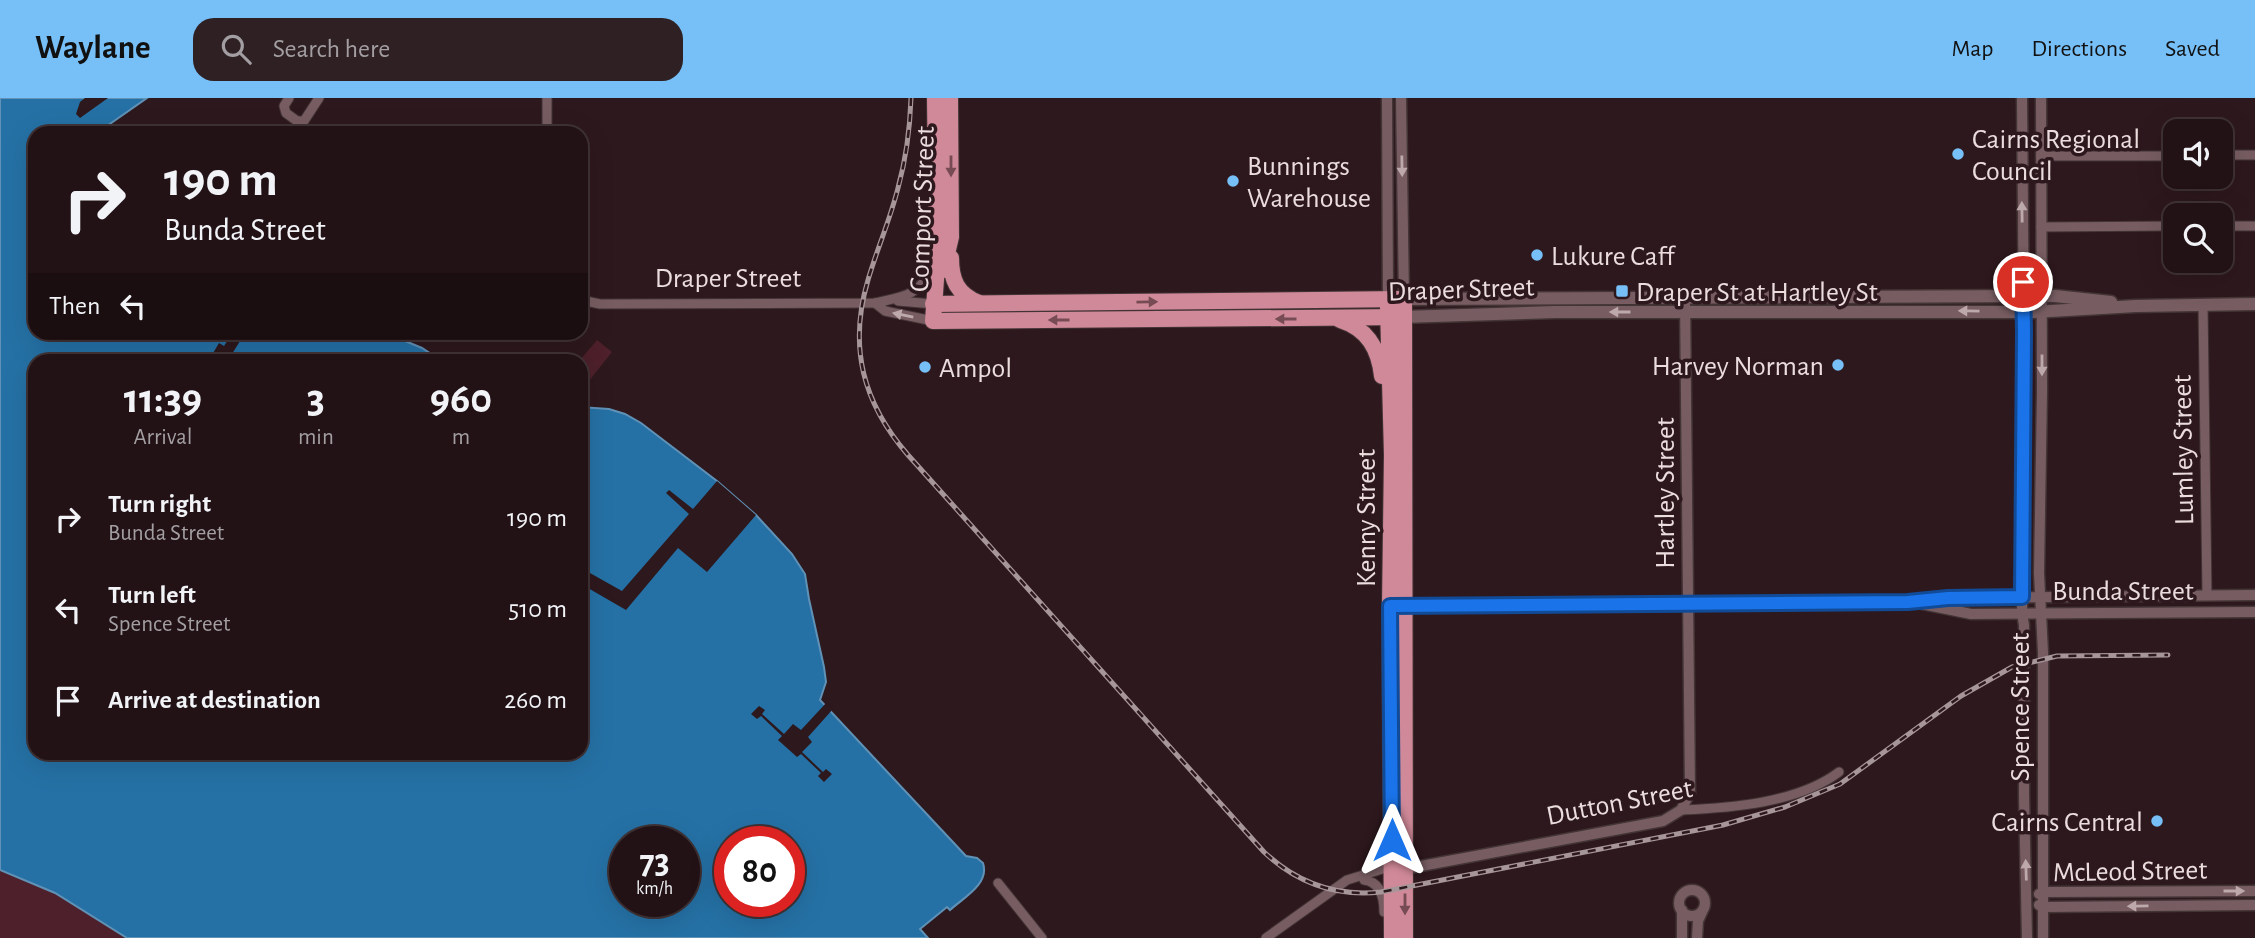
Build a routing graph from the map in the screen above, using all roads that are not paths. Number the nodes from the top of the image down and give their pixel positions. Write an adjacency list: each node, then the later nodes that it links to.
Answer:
1 (289, 98): 2 (street)
2 (318, 98)
3 (547, 98): 10 (street)
4 (936, 98): 20 (highway, Comport Street)
5 (950, 98): 19 (highway, Comport Street, one-way to 19)
6 (1387, 98): 24 (street, Kenny Street)
7 (1401, 98): 24 (street, Kenny Street, one-way to 24)
8 (2022, 98): 21 (street, Spence Street, one-way to 8)
9 (2041, 98): 13 (street, Spence Street)
10 (547, 126)
11 (2233, 155): 12 (street)
12 (2255, 155)
13 (2041, 156): 14 (street); 18 (street, Spence Street)
14 (2163, 156)
15 (2163, 226): 18 (street)
16 (2233, 226): 17 (street)
17 (2255, 226)
18 (2041, 227): 22 (street, Spence Street)
19 (951, 237): 28 (highway, Comport Street); 29 (highway)
20 (937, 266): 25 (street, Draper Street); 28 (highway, Comport Street)
21 (2023, 297): 22 (main road, Draper Street); 23 (main road, Draper Street); 35 (street, Spence Street)
22 (2042, 297): 32 (main road, Draper Street); 33 (street, Spence Street)
23 (1685, 298): 24 (main road, Draper Street); 34 (street, Hartley Street)
24 (1396, 299): 29 (highway, Draper Street, one-way to 24); 36 (highway, Kenny Street)
25 (889, 300): 27 (street, Draper Street); 28 (street, Draper Street)
26 (588, 301): 27 (street, Draper Street)
27 (875, 303): 38 (street, Draper Street, one-way to 27)
28 (939, 304): 29 (highway, Draper Street); 38 (highway, Comport Street)
29 (981, 304)
30 (2255, 304): 31 (main road, Draper Street)
31 (2203, 305): 32 (main road, Draper Street); 40 (street, Lumley Street)
32 (2136, 306): 33 (main road, Draper Street)
33 (2042, 311): 35 (main road, Draper Street); 42 (street, Spence Street, one-way to 42)
34 (1686, 312): 35 (main road, Draper Street, one-way to 34); 36 (main road, Draper Street, one-way to 36); 45 (street, Hartley Street)
35 (2024, 312): 43 (street, Spence Street)
36 (1396, 317): 37 (highway, Draper Street); 39 (highway, Kenny Street); 46 (highway, Kenny Street)
37 (1334, 318): 38 (highway, Draper Street, one-way to 38); 39 (highway)
38 (938, 321)
39 (1392, 455): 46 (highway, Kenny Street)
40 (2207, 595): 41 (street, Bunda Street); 42 (street, Bunda Street)
41 (2255, 595)
42 (2040, 596): 43 (street, Bunda Street); 48 (street, Spence Street)
43 (2022, 597): 44 (street, Bunda Street); 47 (street, Spence Street)
44 (1908, 602): 45 (street, Bunda Street); 47 (street, Bunda Street)
45 (1687, 604): 46 (street, Bunda Street); 51 (street, Hartley Street)
46 (1397, 606): 52 (highway, Kenny Street)
47 (2022, 612): 48 (street, Bunda Street); 58 (street, Spence Street, one-way to 47)
48 (2040, 612): 49 (street, Bunda Street); 56 (street, Spence Street)
49 (2255, 612)
50 (1839, 772): 51 (street, Dutton Street)
51 (1681, 810): 52 (street, Dutton Street)
52 (1396, 869): 53 (street, Dutton Street); 55 (street, Dutton Street); 65 (highway, Kenny Street); 66 (highway, Kenny Street, one-way to 66)
53 (1364, 880): 55 (street, Dutton Street); 65 (street)
54 (998, 883): 63 (street)
55 (1335, 888): 64 (street, Dutton Street)
56 (2043, 891): 57 (street, McLeod Street, one-way to 57); 58 (street, McLeod Street); 60 (street, Spence Street)
57 (2255, 891)
58 (2027, 900): 60 (street, McLeod Street); 69 (street, Spence Street)
59 (2255, 905): 60 (street, McLeod Street, one-way to 60)
60 (2043, 907): 70 (street, Spence Street)
61 (1682, 911): 62 (street); 62 (street); 67 (street)
62 (1702, 912): 68 (street)
63 (1042, 938)
64 (1266, 938)
65 (1390, 938)
66 (1405, 938)
67 (1682, 938)
68 (1697, 938)
69 (2027, 938)
70 (2043, 938)

